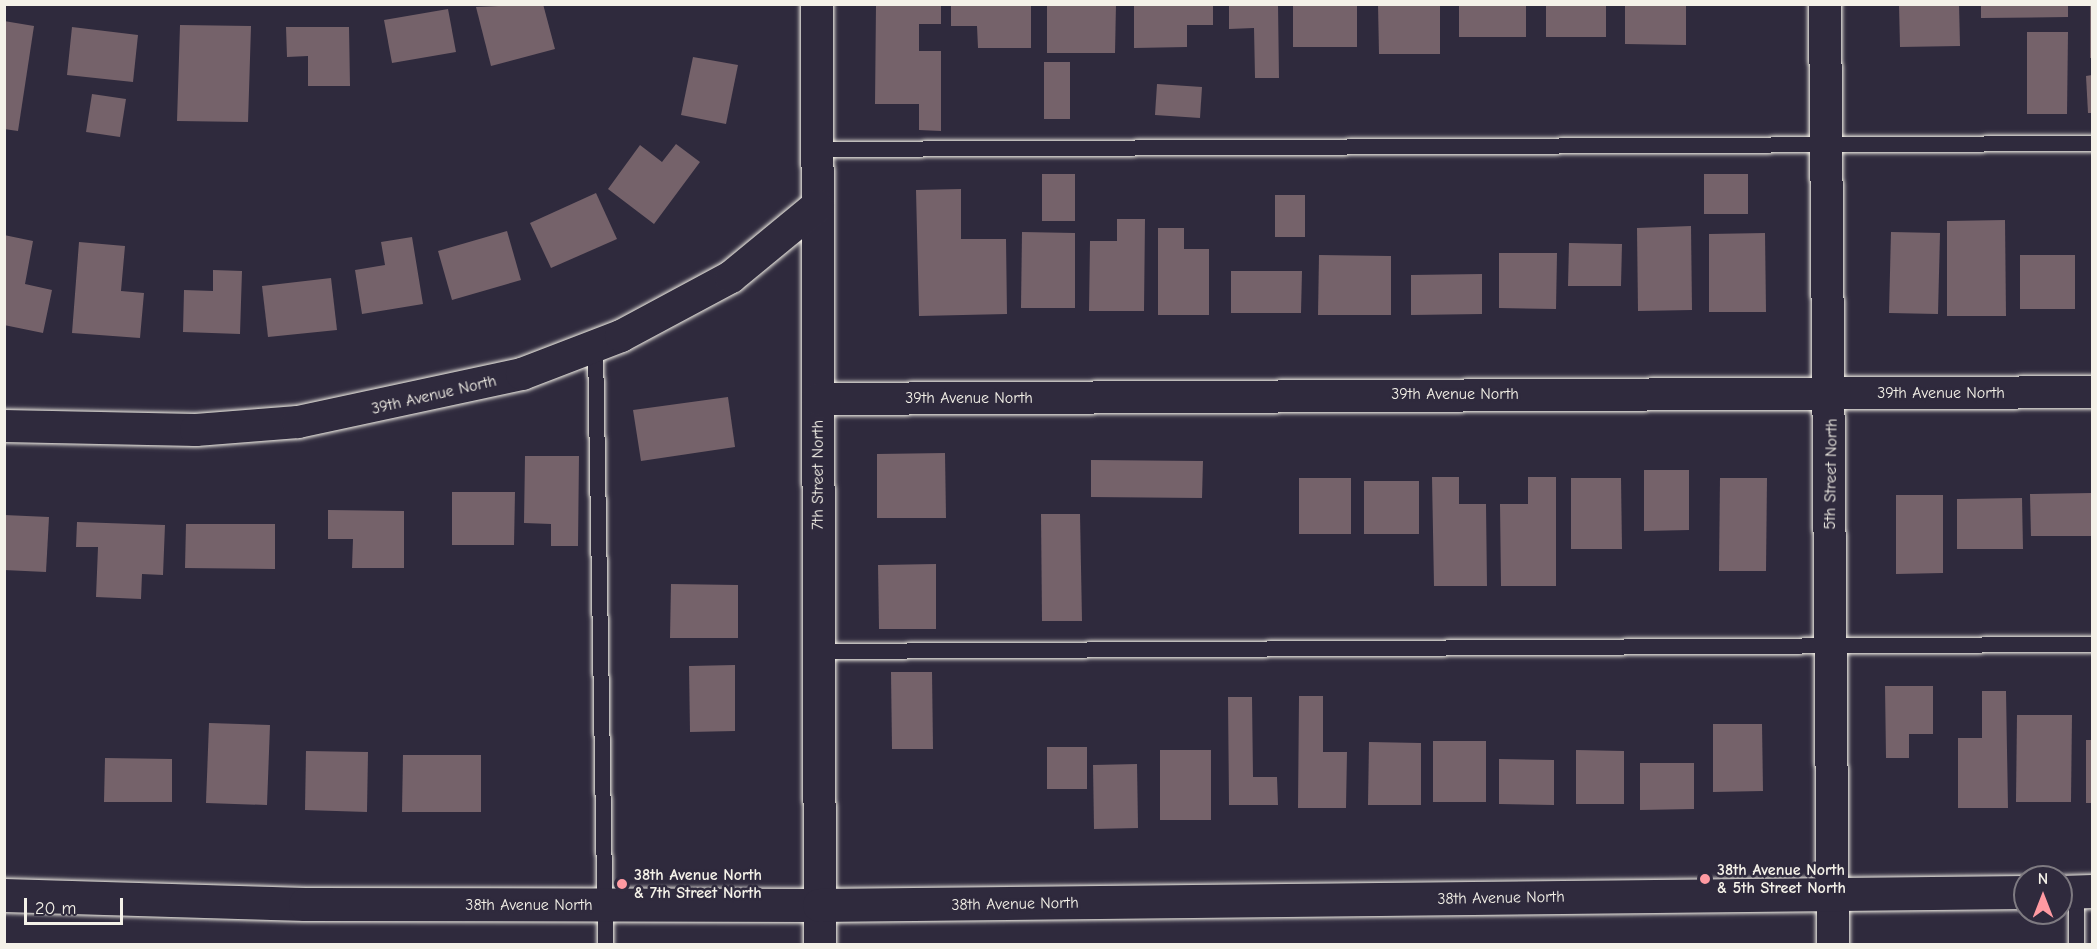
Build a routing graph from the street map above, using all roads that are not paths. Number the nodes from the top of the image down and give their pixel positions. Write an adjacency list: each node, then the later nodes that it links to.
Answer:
1 (817, 4): 5 (street, 7th Street North)
2 (1825, 4): 4 (street, 5th Street North)
3 (2092, 143): 4 (lane)
4 (1828, 145): 5 (lane); 9 (street, 5th Street North)
5 (817, 149): 6 (street, 7th Street North)
6 (817, 206): 7 (street, 39th Avenue North); 10 (street, 7th Street North)
7 (595, 346): 11 (street, 39th Avenue North); 19 (lane)
8 (2092, 392): 9 (street, 39th Avenue North)
9 (1832, 394): 10 (street, 39th Avenue North); 13 (street, 5th Street North)
10 (818, 399): 14 (street, 7th Street North)
11 (4, 426)
12 (2092, 644): 13 (lane)
13 (1828, 647): 14 (lane); 18 (street, 5th Street North)
14 (819, 651): 20 (street, 7th Street North)
15 (2013, 892): 18 (main road, 38th Avenue North)
16 (2076, 892): 24 (lane)
17 (4, 895): 19 (main road, 38th Avenue North)
18 (1833, 895): 20 (main road, 38th Avenue North); 23 (street, 5th Street North)
19 (605, 905): 20 (main road, 38th Avenue North); 21 (lane)
20 (819, 906): 22 (street, 7th Street North)
21 (605, 945)
22 (819, 945)
23 (1833, 945)
24 (2076, 945)

